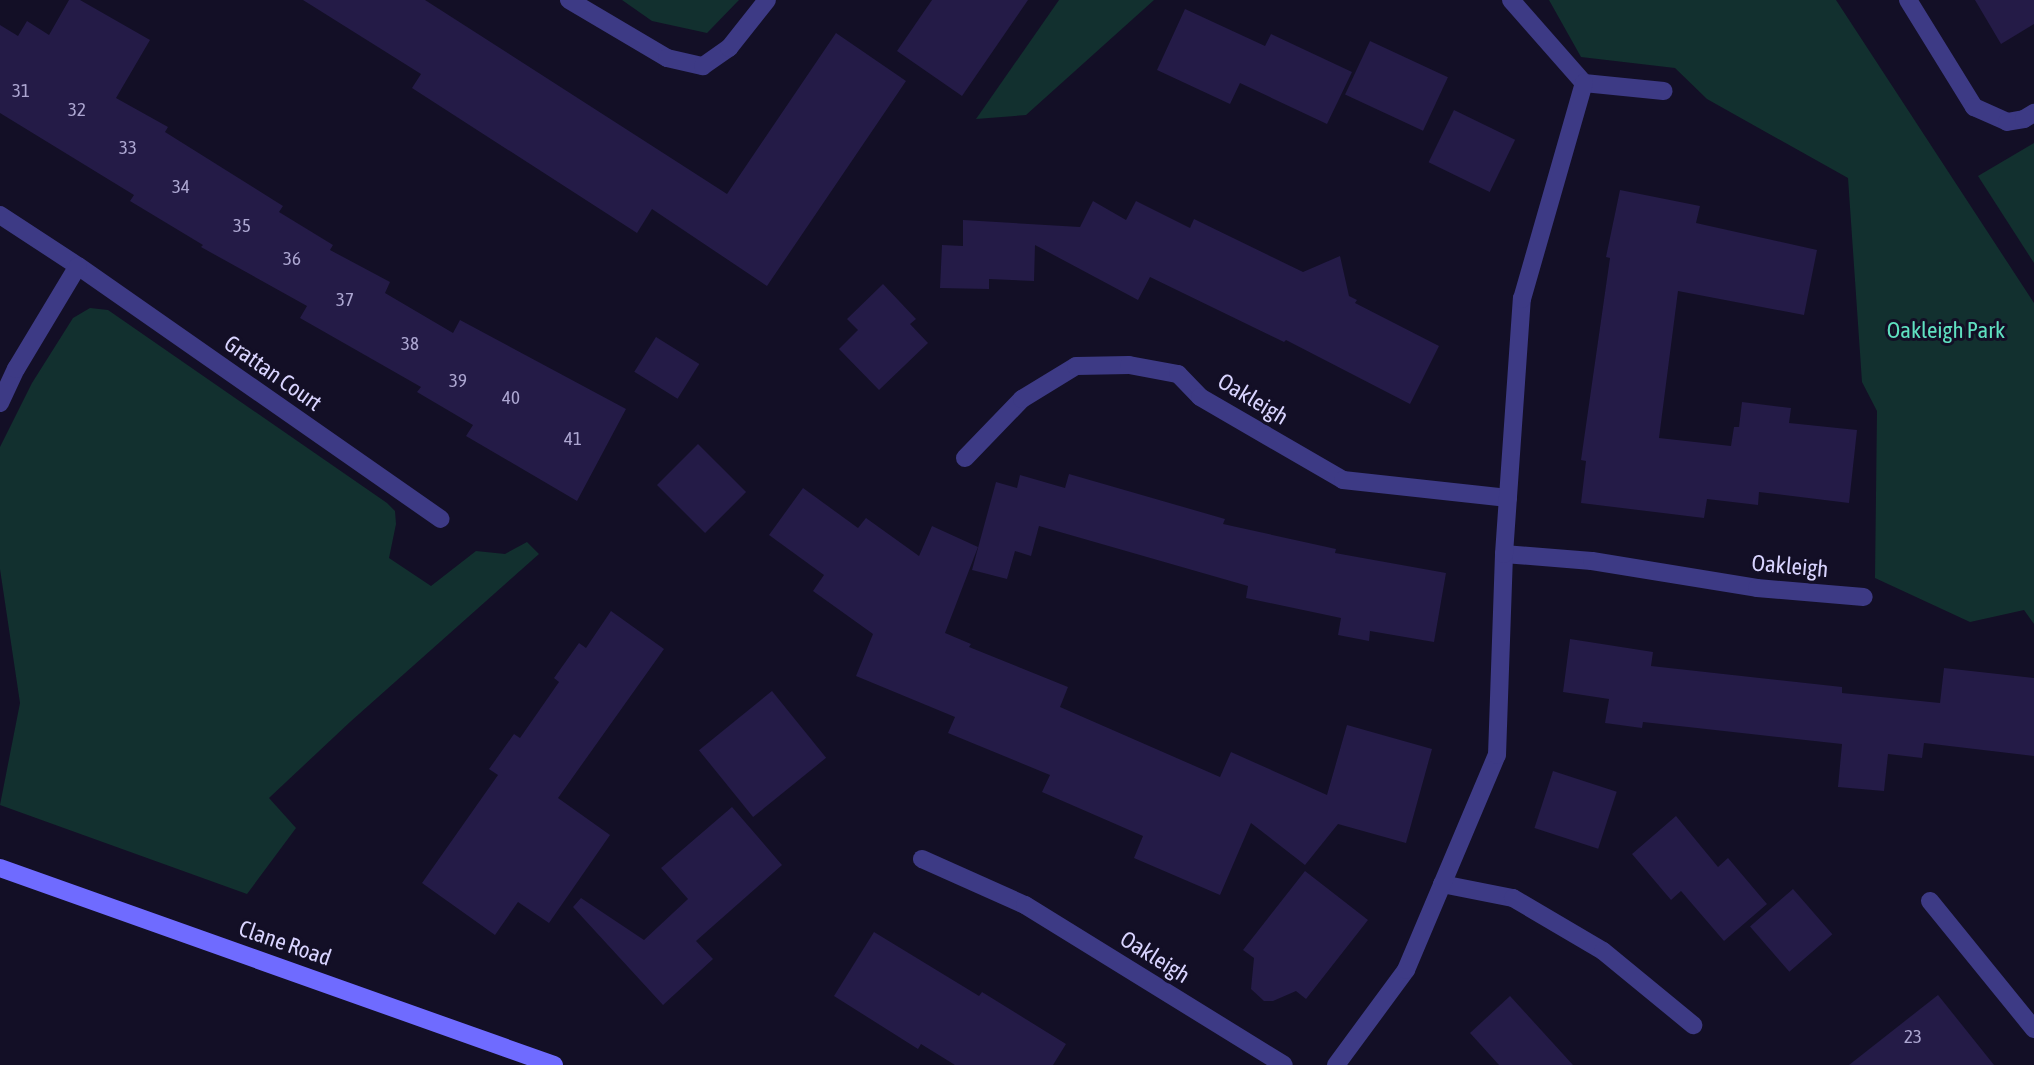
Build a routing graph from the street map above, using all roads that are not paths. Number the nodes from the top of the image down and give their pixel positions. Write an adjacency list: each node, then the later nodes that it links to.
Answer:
1 (569, 0): 2 (street)
2 (767, 0)
3 (1511, 0): 5 (street)
4 (1908, 0): 7 (street)
5 (1584, 83): 6 (street); 12 (street)
6 (1664, 90)
7 (2034, 113)
8 (0, 215): 9 (street, Grattan Court)
9 (78, 265): 10 (street); 13 (street, Grattan Court)
10 (0, 403)
11 (965, 458): 12 (street, Oakleigh)
12 (1508, 498): 14 (street)
13 (440, 519)
14 (1504, 554): 15 (street, Oakleigh); 18 (street)
15 (1864, 597)
16 (922, 859): 23 (street, Oakleigh)
17 (0, 868): 22 (main road, Clane Road)
18 (1442, 884): 20 (street); 24 (street)
19 (1930, 901): 21 (street)
20 (1693, 1025)
21 (2034, 1029)
22 (554, 1065)
23 (1284, 1065)
24 (1336, 1065)

